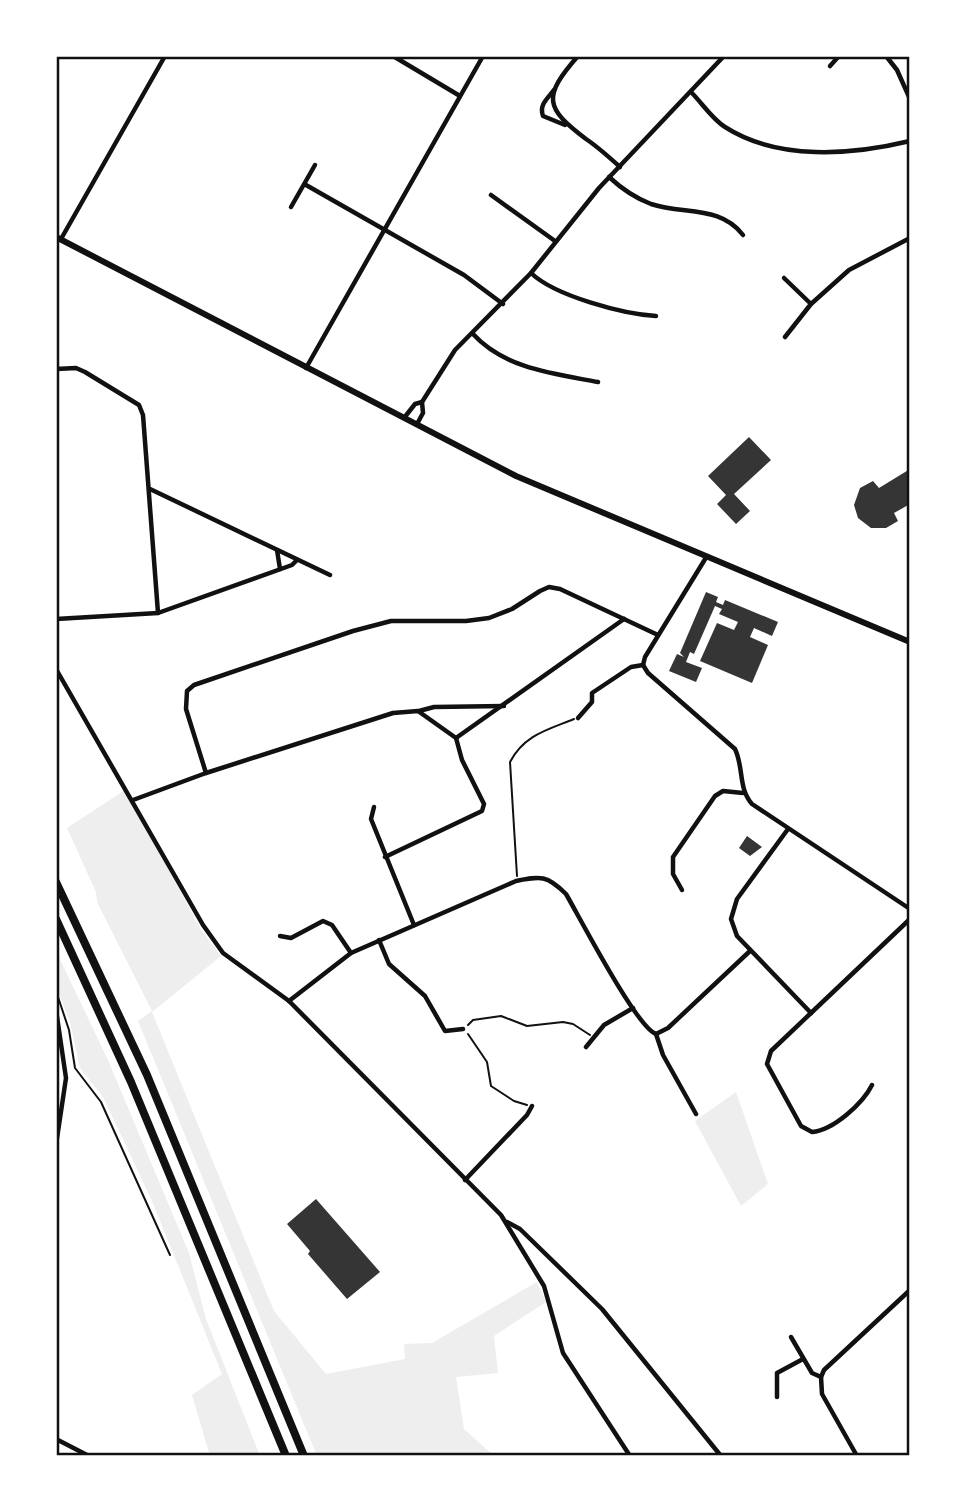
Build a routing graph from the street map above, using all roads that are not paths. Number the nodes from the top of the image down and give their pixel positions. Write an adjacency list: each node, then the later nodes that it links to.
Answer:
1 (165, 56): 23 (street)
2 (393, 56): 11 (street)
3 (483, 56): 11 (street)
4 (578, 56): 9 (street)
5 (724, 56): 10 (street)
6 (839, 56): 8 (street)
7 (886, 56): 12 (street)
8 (830, 66)
9 (555, 89): 13 (street); 13 (street)
10 (691, 92): 14 (street); 16 (street)
11 (460, 96): 21 (street)
12 (910, 99)
13 (565, 125): 16 (street)
14 (910, 141)
15 (315, 165): 18 (street)
16 (620, 167): 17 (street)
17 (609, 177): 22 (street); 25 (street)
18 (306, 185): 20 (street); 21 (street)
19 (491, 195): 25 (street)
20 (291, 207)
21 (384, 230): 28 (street); 33 (street)
22 (743, 235)
23 (58, 238): 33 (main road)
24 (910, 238): 29 (street)
25 (555, 241): 26 (street)
26 (531, 273): 28 (street); 30 (street)
27 (784, 278): 29 (street)
28 (502, 304): 31 (street)
29 (811, 304): 32 (street)
30 (656, 316)
31 (473, 334): 35 (street); 36 (street)
32 (785, 337)
33 (306, 368): 37 (main road)
34 (56, 369): 39 (street)
35 (598, 382)
36 (422, 402): 37 (street); 38 (street)
37 (404, 419): 38 (main road)
38 (416, 426): 41 (main road)
39 (149, 489): 40 (street); 45 (street)
40 (277, 550): 42 (street); 43 (street)
41 (706, 556): 48 (street); 49 (main road)
42 (298, 560): 43 (street); 44 (street)
43 (280, 569): 45 (street)
44 (330, 575)
45 (158, 613): 46 (street)
46 (56, 620)
47 (624, 620): 48 (street); 52 (street); 56 (street)
48 (658, 635): 50 (street)
49 (910, 642)
50 (643, 665): 54 (street); 57 (street)
51 (56, 668): 58 (street)
52 (505, 706): 53 (street); 55 (street)
53 (418, 711): 55 (street); 56 (street)
54 (578, 718)
55 (456, 738): 61 (street)
56 (206, 773): 58 (street)
57 (743, 793): 60 (street); 63 (street)
58 (133, 800): 72 (street)
59 (374, 807): 61 (street)
60 (788, 830): 64 (street); 70 (street)
61 (385, 857): 67 (street)
62 (56, 882): 93 (highway)
63 (682, 890)
64 (910, 909)
65 (56, 919): 92 (highway)
66 (910, 919): 75 (street)
67 (414, 925): 69 (street); 73 (street)
68 (280, 936): 71 (street)
69 (379, 940): 71 (street); 76 (street)
70 (750, 951): 75 (street); 77 (street)
71 (351, 953): 72 (street)
72 (289, 1001): 83 (street)
73 (633, 1008): 77 (street); 78 (street)
74 (56, 1010): 82 (street)
75 (811, 1013): 79 (street)
76 (463, 1029)
77 (656, 1034): 81 (street)
78 (586, 1047)
79 (872, 1085)
80 (532, 1106): 83 (street)
81 (696, 1114)
82 (56, 1145)
83 (466, 1180): 84 (street)
84 (506, 1222): 94 (street); 95 (street)
85 (910, 1290): 88 (street)
86 (791, 1337): 87 (street)
87 (803, 1359): 88 (street); 89 (street)
88 (821, 1377): 96 (street)
89 (776, 1397)
90 (56, 1439): 91 (street)
91 (89, 1456)
92 (286, 1456)
93 (304, 1456)
94 (630, 1456)
95 (720, 1456)
96 (857, 1456)

